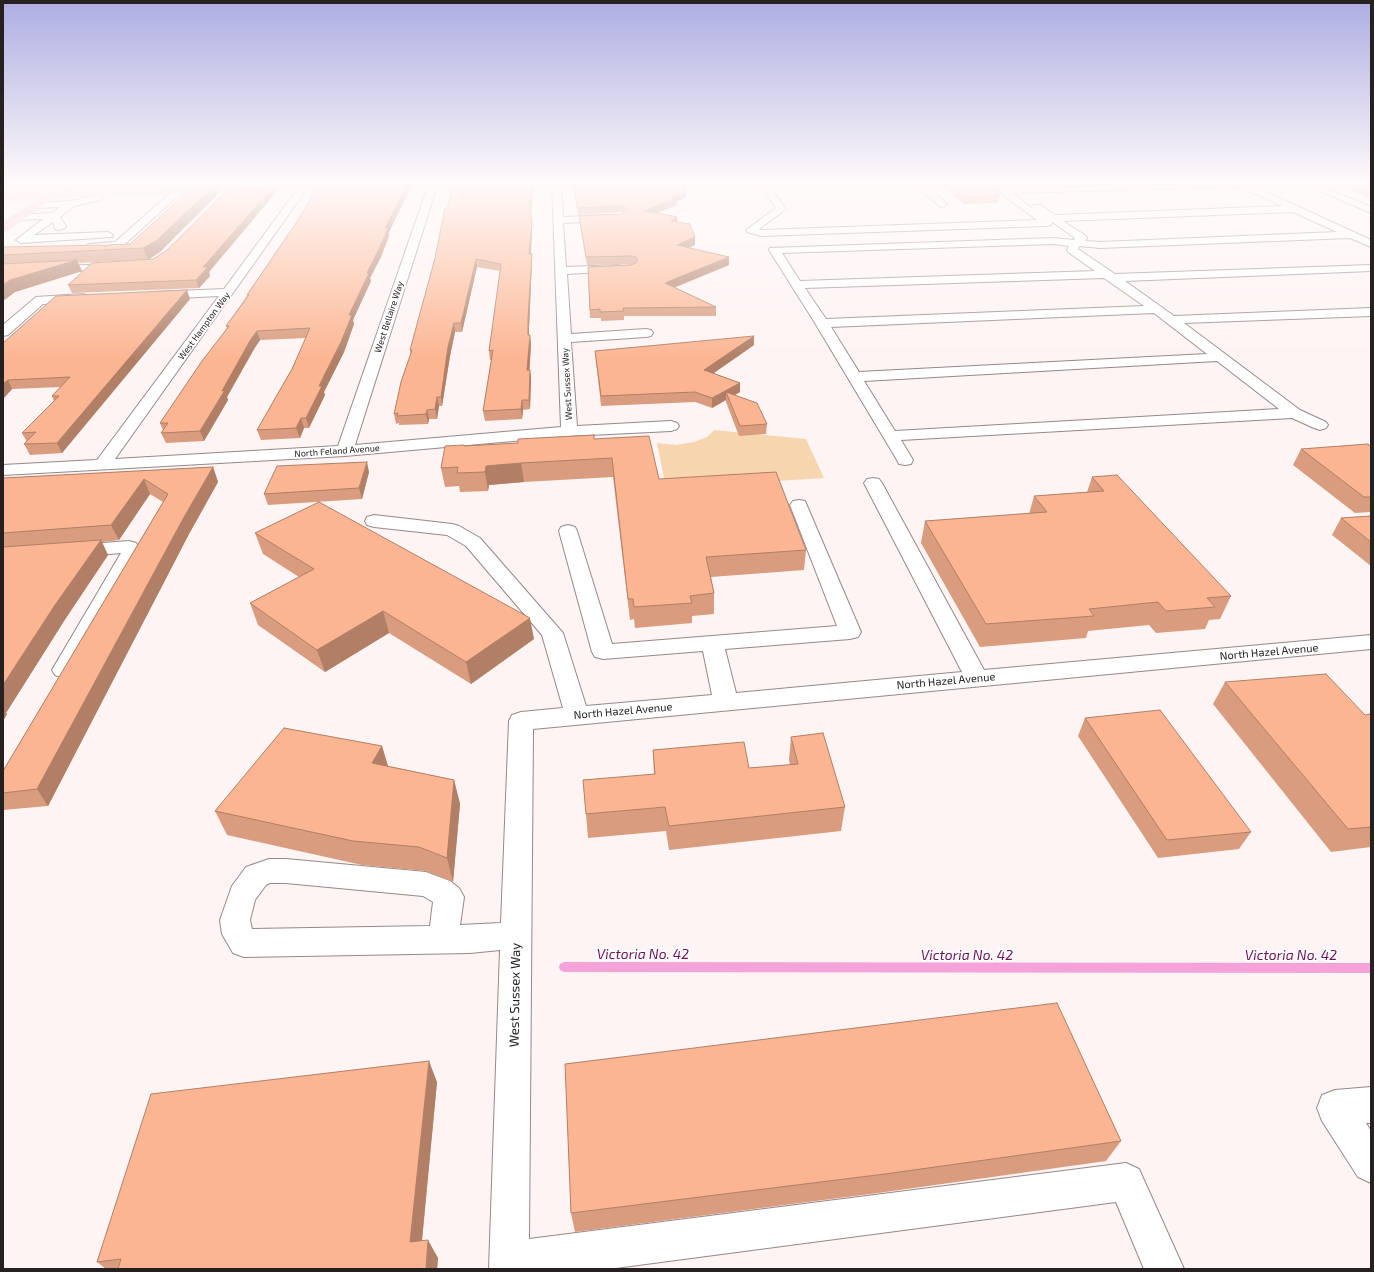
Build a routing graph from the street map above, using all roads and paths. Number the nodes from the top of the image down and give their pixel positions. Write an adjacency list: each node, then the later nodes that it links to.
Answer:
1 (19, 242): 11 (street)
2 (121, 242): 10 (street)
3 (265, 242): 19 (street, West Hampton Way)
4 (414, 242): 36 (street, West Bellaire Way)
5 (559, 242): 15 (street, West Sussex Way)
6 (1011, 242): 18 (street)
7 (1069, 242): 9 (street)
8 (1166, 242): 9 (street)
9 (1076, 243): 17 (street)
10 (81, 248)
11 (29, 249)
12 (128, 266): 16 (street)
13 (632, 268): 15 (street)
14 (1371, 268): 17 (street)
15 (561, 270): 28 (street, West Sussex Way)
16 (3, 271)
17 (1110, 276): 18 (street); 22 (street)
18 (797, 285): 25 (street)
19 (229, 292): 20 (street); 38 (street, West Hampton Way)
20 (142, 296)
21 (95, 298): 26 (street)
22 (1157, 309): 24 (street); 25 (street)
23 (1371, 312): 24 (street)
24 (1170, 320): 29 (street)
25 (822, 323): 30 (street)
26 (3, 332)
27 (646, 333): 28 (street, West Sussex Way)
28 (564, 338): 34 (street, West Sussex Way)
29 (1222, 357): 30 (street); 31 (street)
30 (854, 377): 35 (street)
31 (1294, 413): 32 (street); 35 (street)
32 (1320, 425)
33 (671, 426): 34 (street, North Feland Avenue)
34 (569, 431): 36 (street, North Feland Avenue)
35 (890, 436): 37 (street)
36 (345, 451): 38 (street, North Feland Avenue)
37 (905, 460)
38 (102, 465): 39 (street, North Feland Avenue)
39 (3, 470)
40 (873, 483): 47 (street)
41 (799, 505): 46 (street)
42 (374, 521): 50 (street)
43 (568, 530): 46 (street)
44 (58, 552): 48 (street)
45 (1371, 642): 47 (street, North Hazel Avenue)
46 (712, 643): 49 (street)
47 (977, 679): 49 (street, North Hazel Avenue)
48 (52, 690)
49 (726, 702): 50 (street, North Hazel Avenue)
50 (577, 716): 51 (street, North Hazel Avenue)
51 (521, 721): 52 (street, West Sussex Way)
52 (516, 935): 53 (street); 56 (street, West Sussex Way)
53 (443, 939): 53 (street)
54 (1371, 1105): 55 (street)
55 (1371, 1164)
56 (509, 1265): 57 (street)
57 (1164, 1269)

